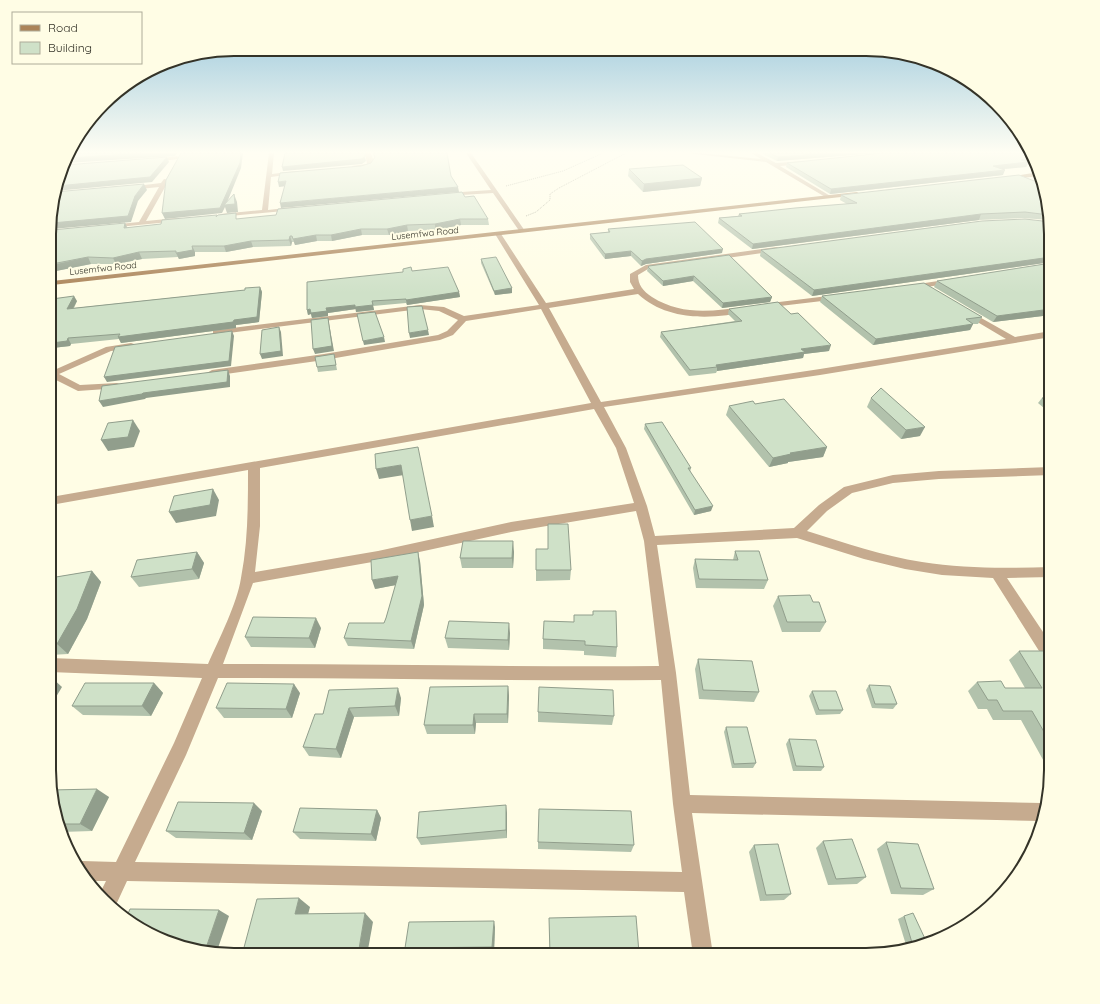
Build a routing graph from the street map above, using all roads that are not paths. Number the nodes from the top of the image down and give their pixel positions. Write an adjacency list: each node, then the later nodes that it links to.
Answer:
1 (155, 200): 9 (street)
2 (266, 200): 6 (street)
3 (501, 200): 11 (street)
4 (803, 200): 11 (street, Lusemfwa Road)
5 (304, 208): 6 (street)
6 (265, 212): 7 (street)
7 (211, 217)
8 (188, 219): 9 (street)
9 (142, 223): 10 (street)
10 (103, 228)
11 (522, 231): 12 (street, Lusemfwa Road)
12 (498, 234): 15 (street, Lusemfwa Road); 21 (street)
13 (785, 248): 18 (street)
14 (962, 279): 16 (street)
15 (56, 283)
16 (923, 285): 17 (street); 19 (street)
17 (900, 288)
18 (639, 291): 20 (street); 21 (street)
19 (936, 293)
20 (846, 295)
21 (543, 305): 23 (street); 32 (street)
22 (960, 308): 26 (street)
23 (463, 318): 24 (street); 29 (street)
24 (207, 334)
25 (1044, 335): 26 (street)
26 (1012, 339): 32 (street)
27 (138, 345): 28 (street)
28 (56, 372)
29 (198, 375)
30 (56, 376): 31 (street)
31 (129, 384)
32 (598, 405): 33 (street); 36 (street)
33 (254, 466): 35 (street); 41 (street)
34 (1044, 471): 37 (street)
35 (56, 500)
36 (641, 506): 38 (street); 41 (street)
37 (797, 533): 38 (street); 40 (street)
38 (650, 541): 45 (street)
39 (1044, 572): 40 (street)
40 (997, 573): 42 (street)
41 (248, 579): 44 (street)
42 (1044, 646)
43 (56, 665): 44 (street)
44 (212, 671): 45 (street); 49 (street)
45 (668, 673): 46 (street)
46 (682, 804): 47 (street); 50 (street)
47 (1039, 812)
48 (88, 871): 49 (street)
49 (120, 872): 50 (street); 51 (street)
50 (692, 882): 52 (street)
51 (109, 897)
52 (702, 948)

